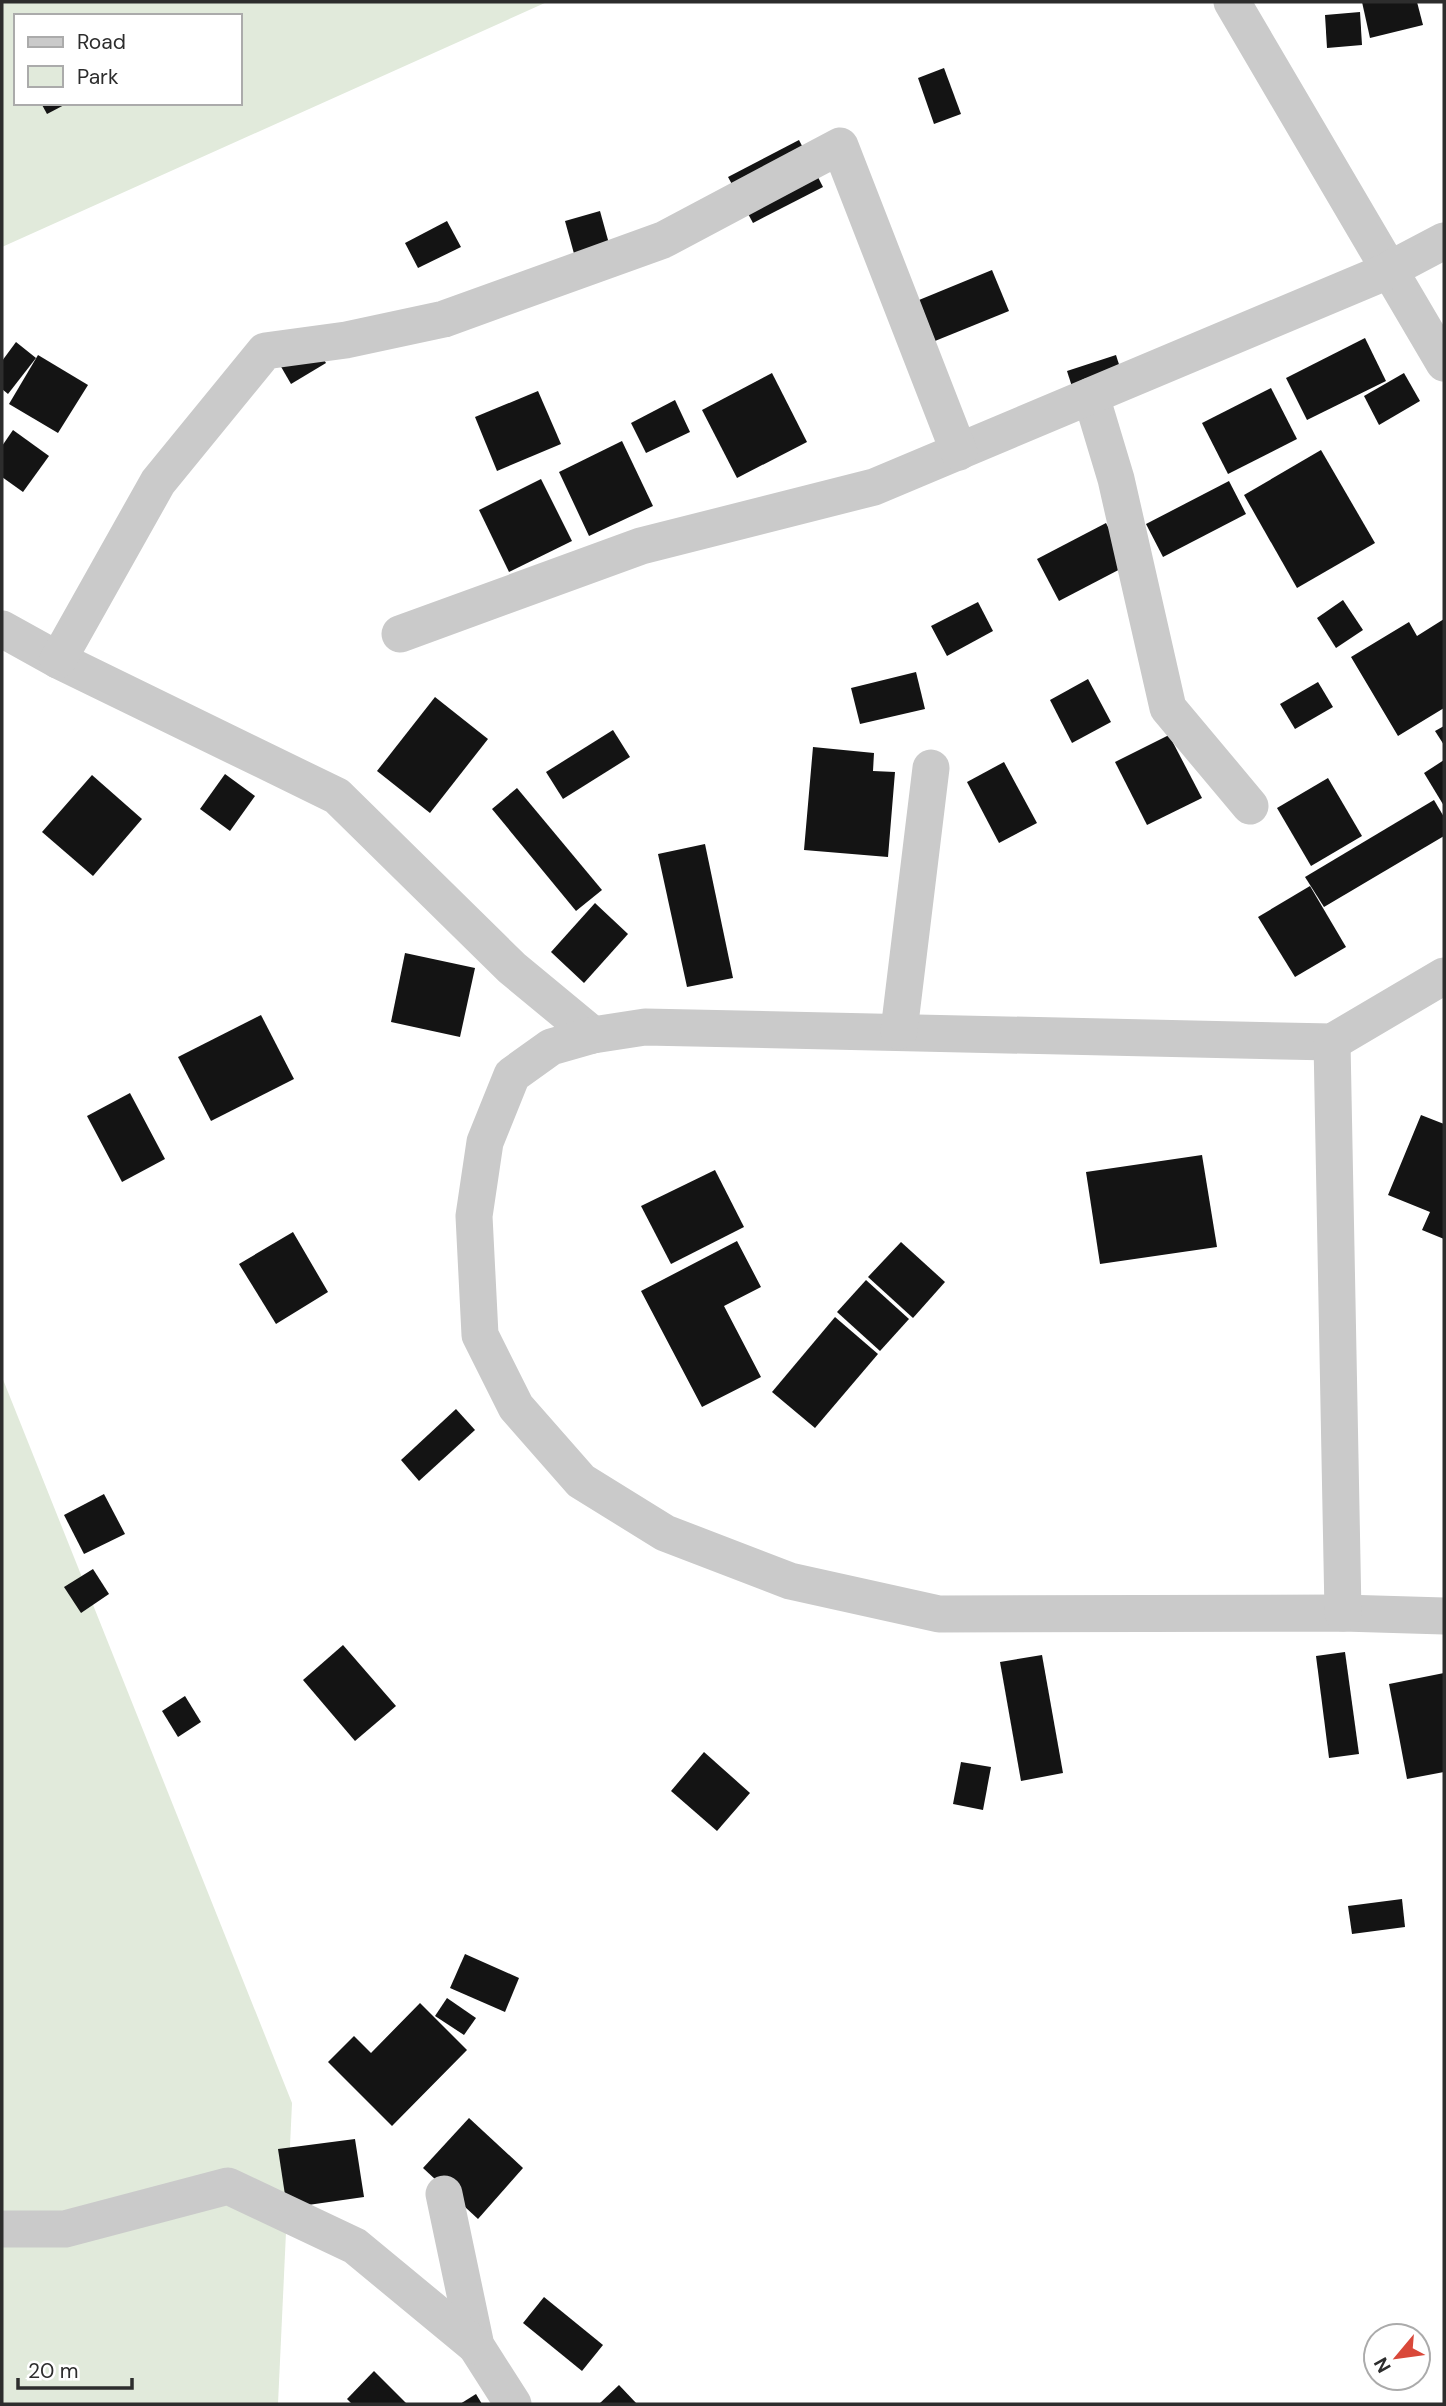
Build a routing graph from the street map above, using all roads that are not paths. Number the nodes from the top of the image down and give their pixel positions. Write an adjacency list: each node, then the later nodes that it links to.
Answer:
1 (1233, 2): 3 (street)
2 (1444, 241): 3 (street)
3 (1390, 269): 4 (street); 5 (street)
4 (1444, 363)
5 (1091, 396): 6 (street); 11 (street)
6 (959, 452): 8 (street); 9 (street)
7 (2, 629): 9 (street)
8 (400, 634)
9 (58, 660): 14 (street)
10 (931, 768): 13 (street)
11 (1250, 806)
12 (1444, 975): 15 (street)
13 (899, 1031): 14 (street); 15 (street)
14 (593, 1035): 16 (street)
15 (1332, 1042): 16 (street)
16 (1343, 1613): 17 (street)
17 (1444, 1616)
18 (444, 2194): 20 (street)
19 (2, 2229): 20 (street)
20 (475, 2346): 21 (street)
21 (513, 2404)

